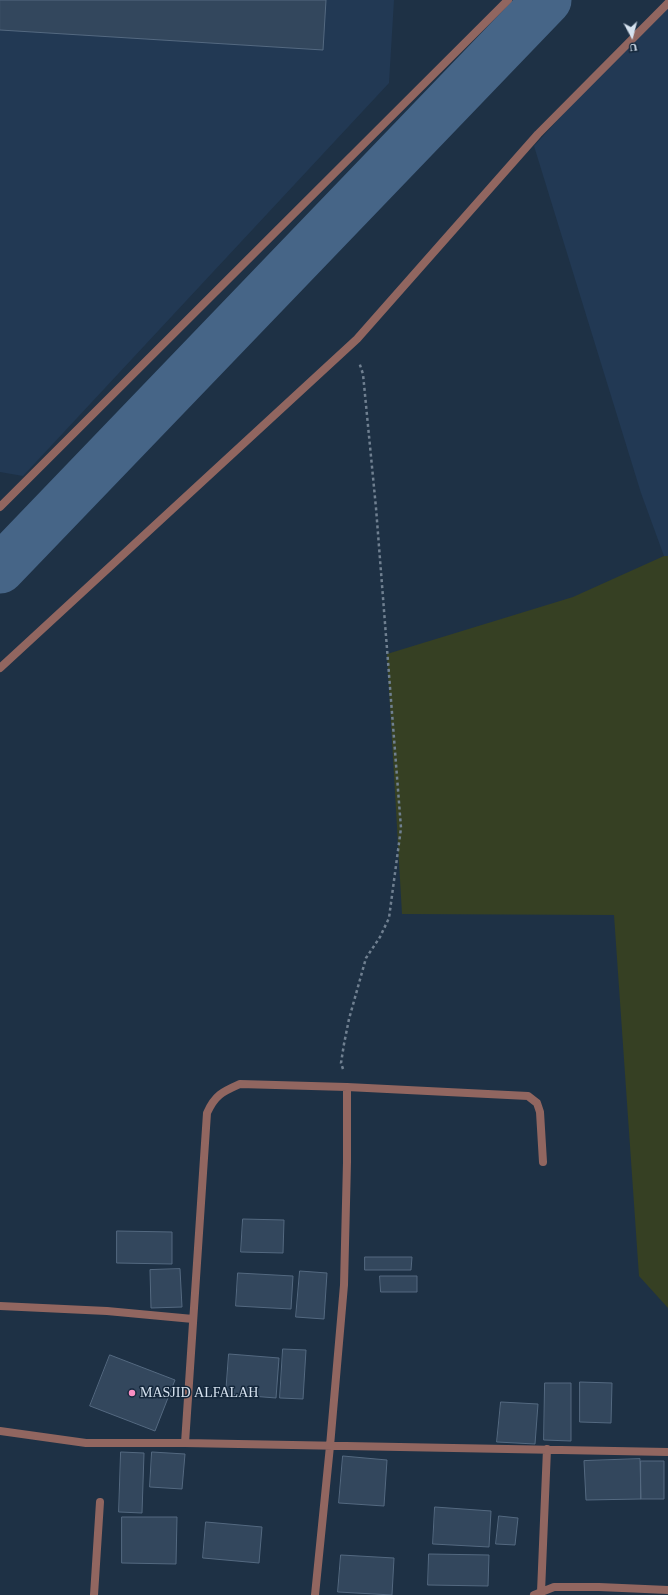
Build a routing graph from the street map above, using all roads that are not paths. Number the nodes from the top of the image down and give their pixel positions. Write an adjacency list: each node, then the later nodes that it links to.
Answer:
1 (508, 0): 3 (street)
2 (668, 3): 4 (street)
3 (0, 506)
4 (0, 668)
5 (347, 1087): 6 (street); 8 (street); 11 (street)
6 (543, 1162)
7 (0, 1306): 8 (street)
8 (193, 1319): 10 (street)
9 (0, 1431): 10 (street)
10 (185, 1443): 11 (street)
11 (330, 1446): 12 (street); 18 (street)
12 (547, 1449): 13 (street); 16 (street)
13 (668, 1452)
14 (100, 1502): 17 (street)
15 (668, 1590): 16 (street)
16 (538, 1593)
17 (94, 1595)
18 (315, 1595)

